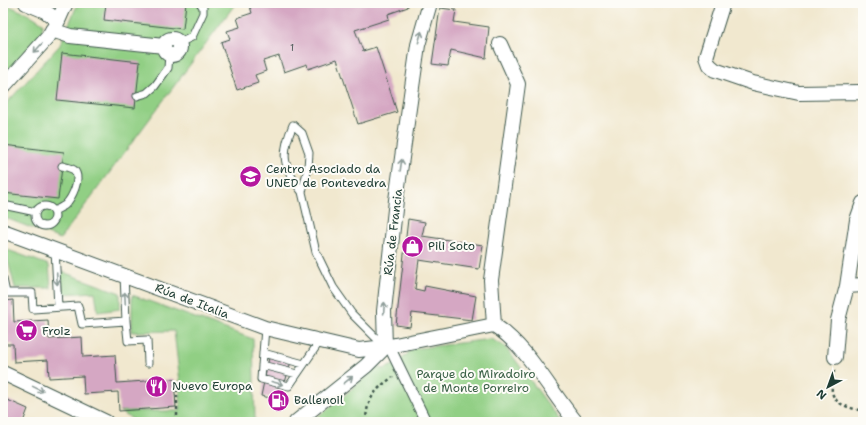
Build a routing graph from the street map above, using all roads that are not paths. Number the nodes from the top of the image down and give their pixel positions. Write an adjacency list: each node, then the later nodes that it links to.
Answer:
1 (26, 3): 6 (street)
2 (66, 3): 6 (street)
3 (200, 3): 7 (lane)
4 (430, 3): 30 (street, Rúa de Francia, one-way to 4)
5 (723, 3): 11 (street)
6 (55, 25): 9 (street); 10 (street, one-way to 10)
7 (179, 43): 9 (street)
8 (500, 44): 27 (street)
9 (167, 50): 12 (lane)
10 (3, 87)
11 (862, 92)
12 (137, 96)
13 (62, 166): 17 (lane)
14 (302, 192): 14 (lane); 30 (lane)
15 (863, 202): 24 (street)
16 (3, 205): 18 (lane)
17 (54, 211): 18 (lane); 18 (lane)
18 (36, 212)
19 (3, 231): 20 (street, Rúa de Italia)
20 (55, 250): 21 (street, Rúa de Italia); 25 (lane, one-way to 25)
21 (124, 275): 26 (lane, one-way to 21); 28 (street, Rúa de Italia)
22 (3, 279): 25 (lane)
23 (863, 285): 24 (street)
24 (847, 286): 32 (street)
25 (58, 307): 26 (lane)
26 (126, 321): 33 (lane)
27 (494, 325): 30 (street, Rúa de Italia); 41 (street)
28 (265, 328): 29 (street, Rúa de Italia); 31 (lane)
29 (320, 341): 30 (street, Rúa de Italia); 34 (lane)
30 (387, 347): 39 (street, one-way to 30); 40 (street)
31 (263, 353): 34 (lane); 35 (lane)
32 (835, 357)
33 (148, 363)
34 (304, 364): 37 (lane)
35 (262, 365): 37 (lane); 37 (lane, one-way to 37)
36 (3, 373): 38 (street, one-way to 38)
37 (297, 374)
38 (106, 422)
39 (296, 422)
40 (426, 422)
41 (576, 422)

